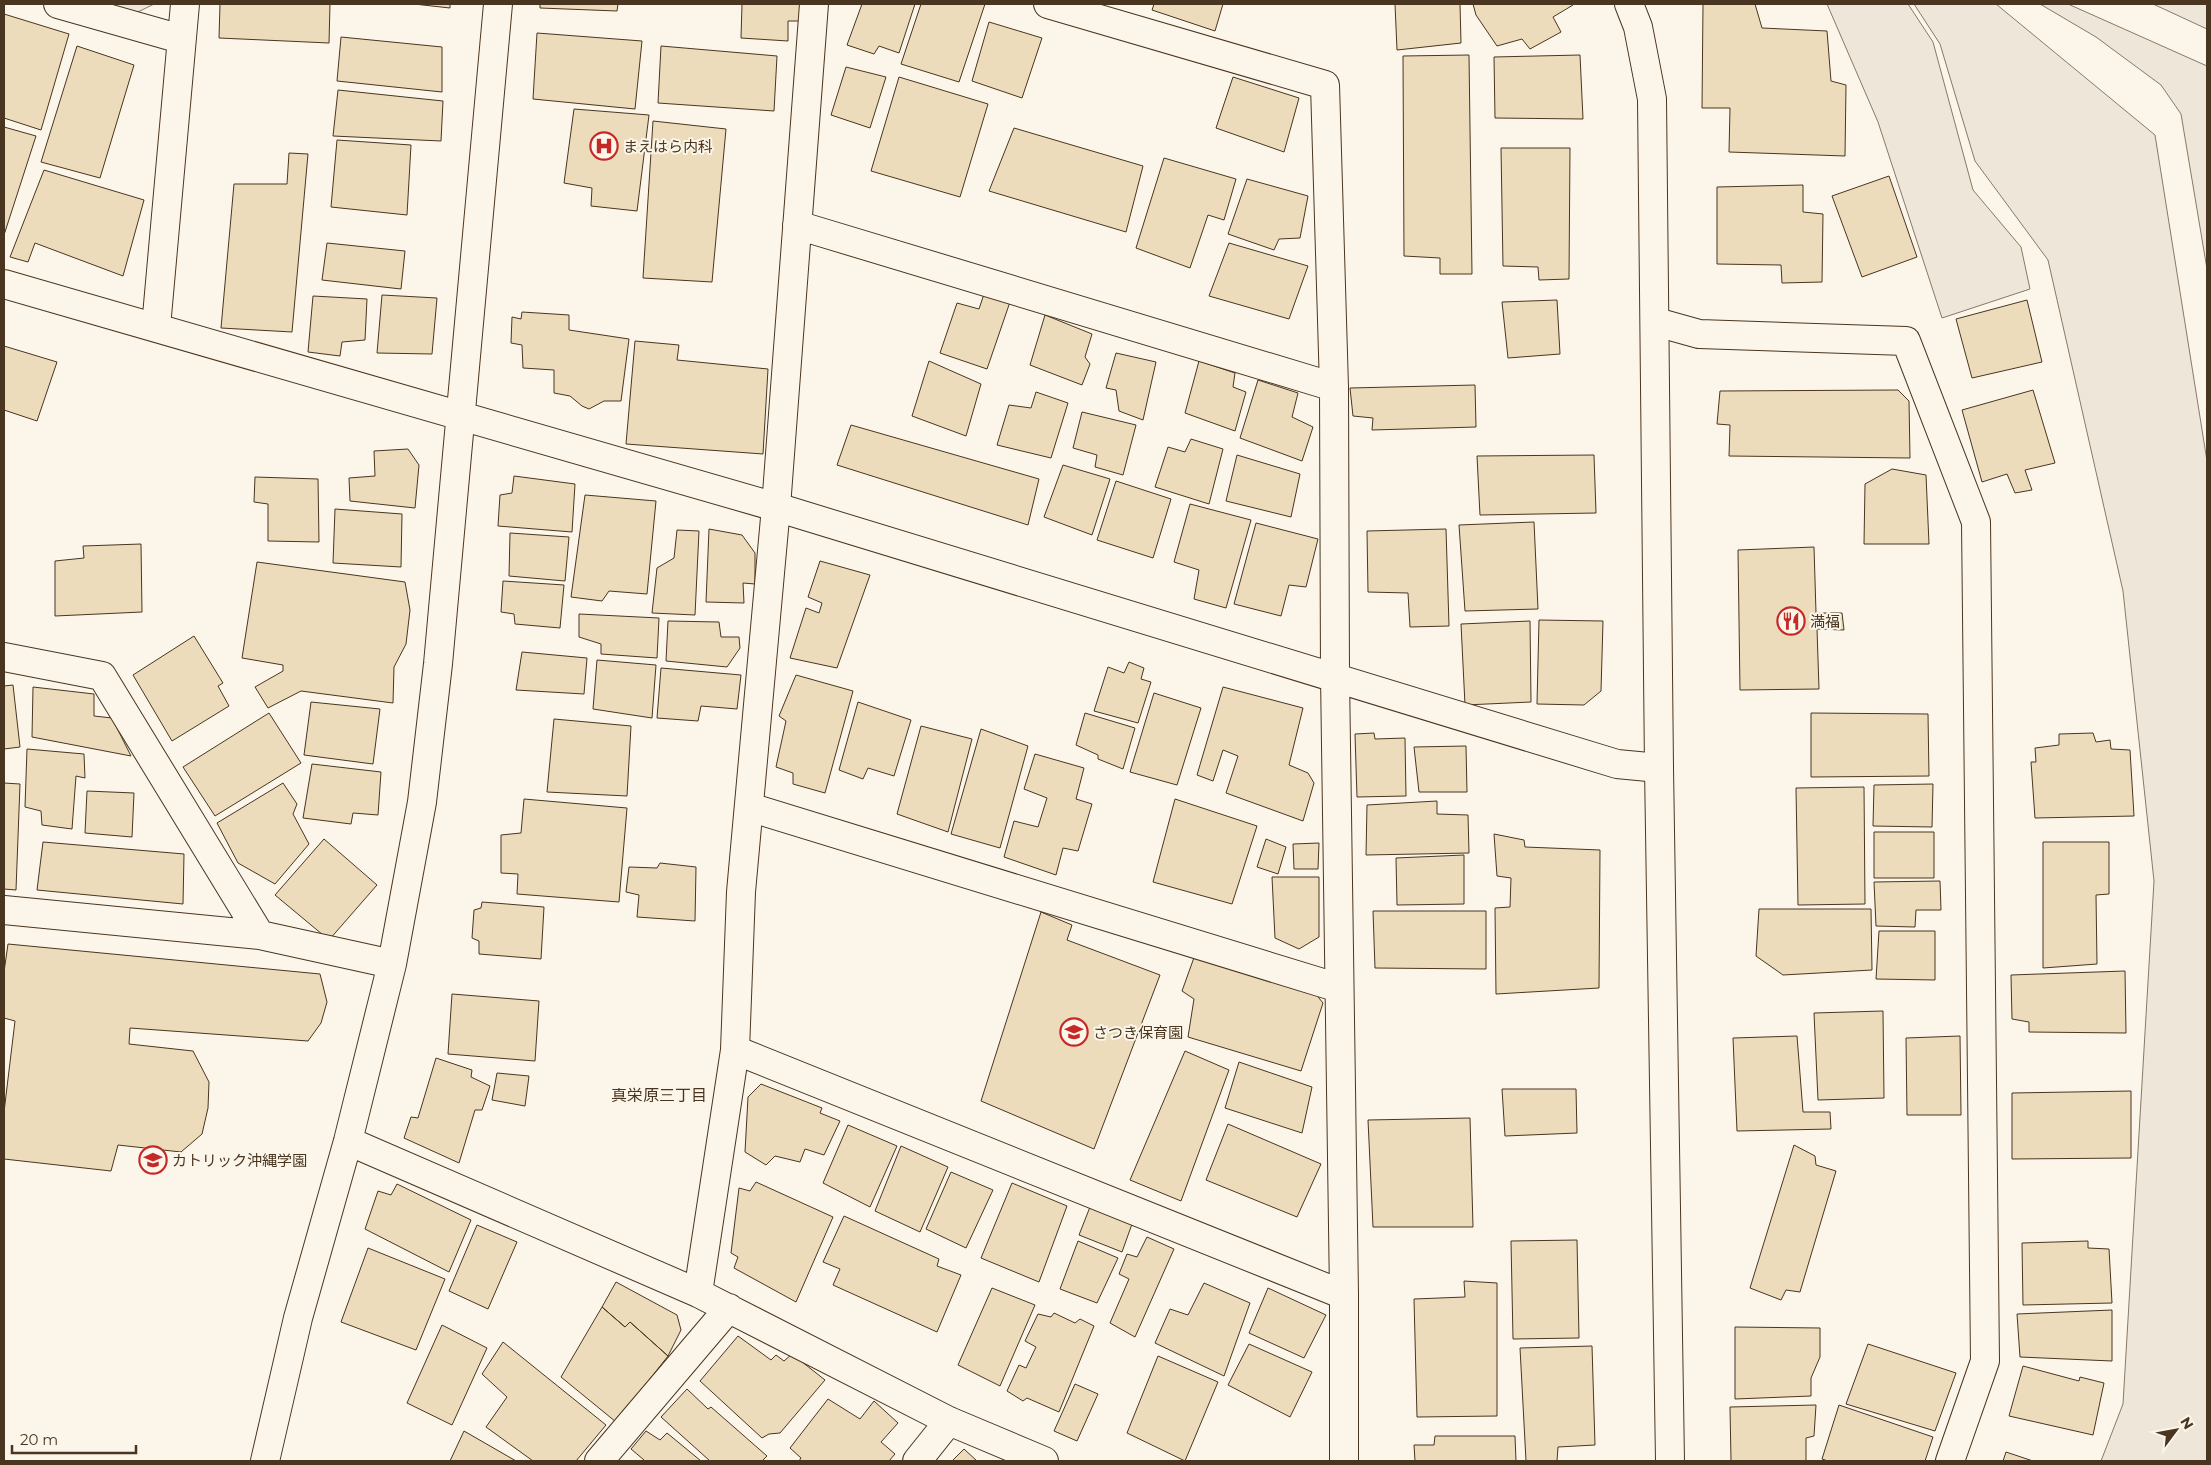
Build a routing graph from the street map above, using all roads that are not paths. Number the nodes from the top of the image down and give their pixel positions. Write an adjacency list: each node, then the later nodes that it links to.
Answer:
1 (58, 4): 7 (street)
2 (185, 4): 7 (street)
3 (498, 4): 13 (street)
4 (814, 4): 8 (street)
5 (1048, 4): 12 (street)
6 (1629, 4): 10 (street)
7 (181, 39): 11 (street)
8 (797, 225): 12 (street); 14 (street)
9 (4, 284): 11 (street)
10 (1656, 322): 17 (street); 35 (street)
11 (156, 327): 13 (street)
12 (1334, 387): 16 (street)
13 (460, 418): 14 (street); 21 (street)
14 (776, 507): 16 (street); 18 (street)
15 (4, 657): 20 (street)
16 (1334, 676): 17 (street); 22 (street)
17 (1659, 768): 34 (street)
18 (749, 807): 22 (street); 23 (street)
19 (4, 910): 20 (street)
20 (260, 935): 21 (street)
21 (392, 964): 24 (street)
22 (1339, 988): 26 (street)
23 (735, 1050): 25 (street); 26 (street)
24 (348, 1141): 25 (street); 29 (street)
25 (698, 1293): 27 (street)
26 (1344, 1295): 33 (street)
27 (729, 1308): 28 (street); 30 (street)
28 (949, 1421): 31 (street); 32 (street)
29 (265, 1461)
30 (599, 1461)
31 (916, 1461)
32 (1044, 1461)
33 (1344, 1461)
34 (1670, 1461)
35 (1950, 1461)

